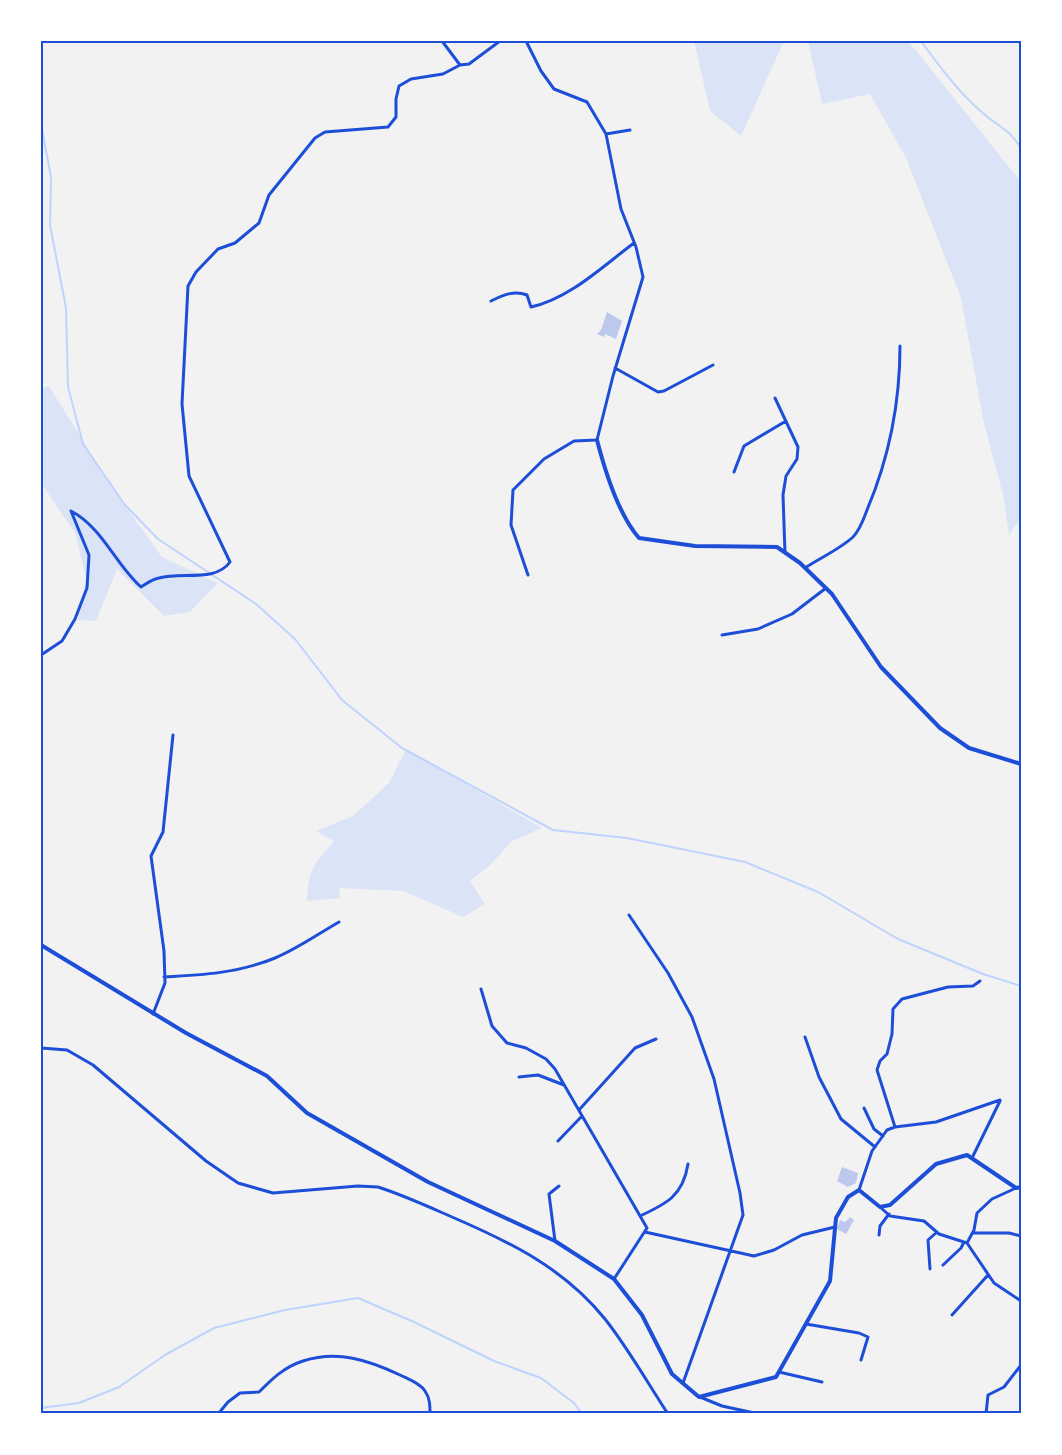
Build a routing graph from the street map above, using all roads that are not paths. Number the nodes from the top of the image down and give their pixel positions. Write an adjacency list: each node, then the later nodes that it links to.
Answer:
1 (442, 41): 4 (street)
2 (500, 41): 4 (street)
3 (526, 41): 6 (street)
4 (460, 65): 21 (street)
5 (630, 130): 6 (street)
6 (606, 134): 7 (street)
7 (634, 243): 8 (street); 11 (street)
8 (491, 301)
9 (900, 346): 17 (street)
10 (713, 366): 11 (street)
11 (615, 368): 14 (street)
12 (775, 398): 13 (street)
13 (786, 422): 15 (street); 16 (street)
14 (597, 440): 16 (street); 18 (street)
15 (734, 472)
16 (785, 552): 17 (street)
17 (805, 568): 19 (street)
18 (528, 575)
19 (826, 588): 20 (street); 23 (street)
20 (722, 635)
21 (41, 655)
22 (173, 734): 27 (street)
23 (1021, 764)
24 (629, 915): 59 (street)
25 (339, 922): 27 (street)
26 (41, 945): 30 (street)
27 (164, 977): 30 (street)
28 (980, 981): 39 (street)
29 (481, 989): 35 (street)
30 (153, 1014): 57 (street)
31 (805, 1037): 42 (street)
32 (656, 1039): 37 (street)
33 (41, 1048): 75 (street)
34 (519, 1077): 35 (street)
35 (564, 1085): 37 (street)
36 (864, 1108): 40 (street)
37 (579, 1110): 38 (street)
38 (582, 1116): 41 (street); 50 (street)
39 (895, 1127): 40 (street); 43 (street)
40 (883, 1136): 42 (street)
41 (558, 1141)
42 (875, 1147): 47 (street)
43 (972, 1158): 46 (street); 48 (street)
44 (688, 1164): 50 (street)
45 (559, 1186): 57 (street)
46 (1018, 1188): 54 (street)
47 (859, 1190): 48 (street); 51 (street)
48 (880, 1207): 49 (street)
49 (889, 1214): 53 (street); 55 (street)
50 (640, 1216): 52 (street)
51 (835, 1227): 59 (street); 66 (street)
52 (645, 1232): 59 (street); 63 (street)
53 (937, 1232): 58 (street); 61 (street)
54 (973, 1233): 56 (street); 58 (street)
55 (879, 1234)
56 (1021, 1236)
57 (556, 1241): 63 (street)
58 (966, 1243): 60 (street); 62 (street)
59 (731, 1250): 71 (street)
60 (943, 1265)
61 (930, 1269)
62 (988, 1275): 64 (street); 65 (street)
63 (614, 1279): 71 (street)
64 (1021, 1301)
65 (952, 1315)
66 (805, 1324): 67 (street); 69 (street)
67 (861, 1360)
68 (1021, 1365): 77 (street)
69 (778, 1372): 70 (street); 72 (street)
70 (822, 1382)
71 (683, 1383): 72 (street)
72 (699, 1397): 76 (street)
73 (218, 1414): 74 (street)
74 (430, 1414)
75 (668, 1414)
76 (759, 1414)
77 (986, 1414)

